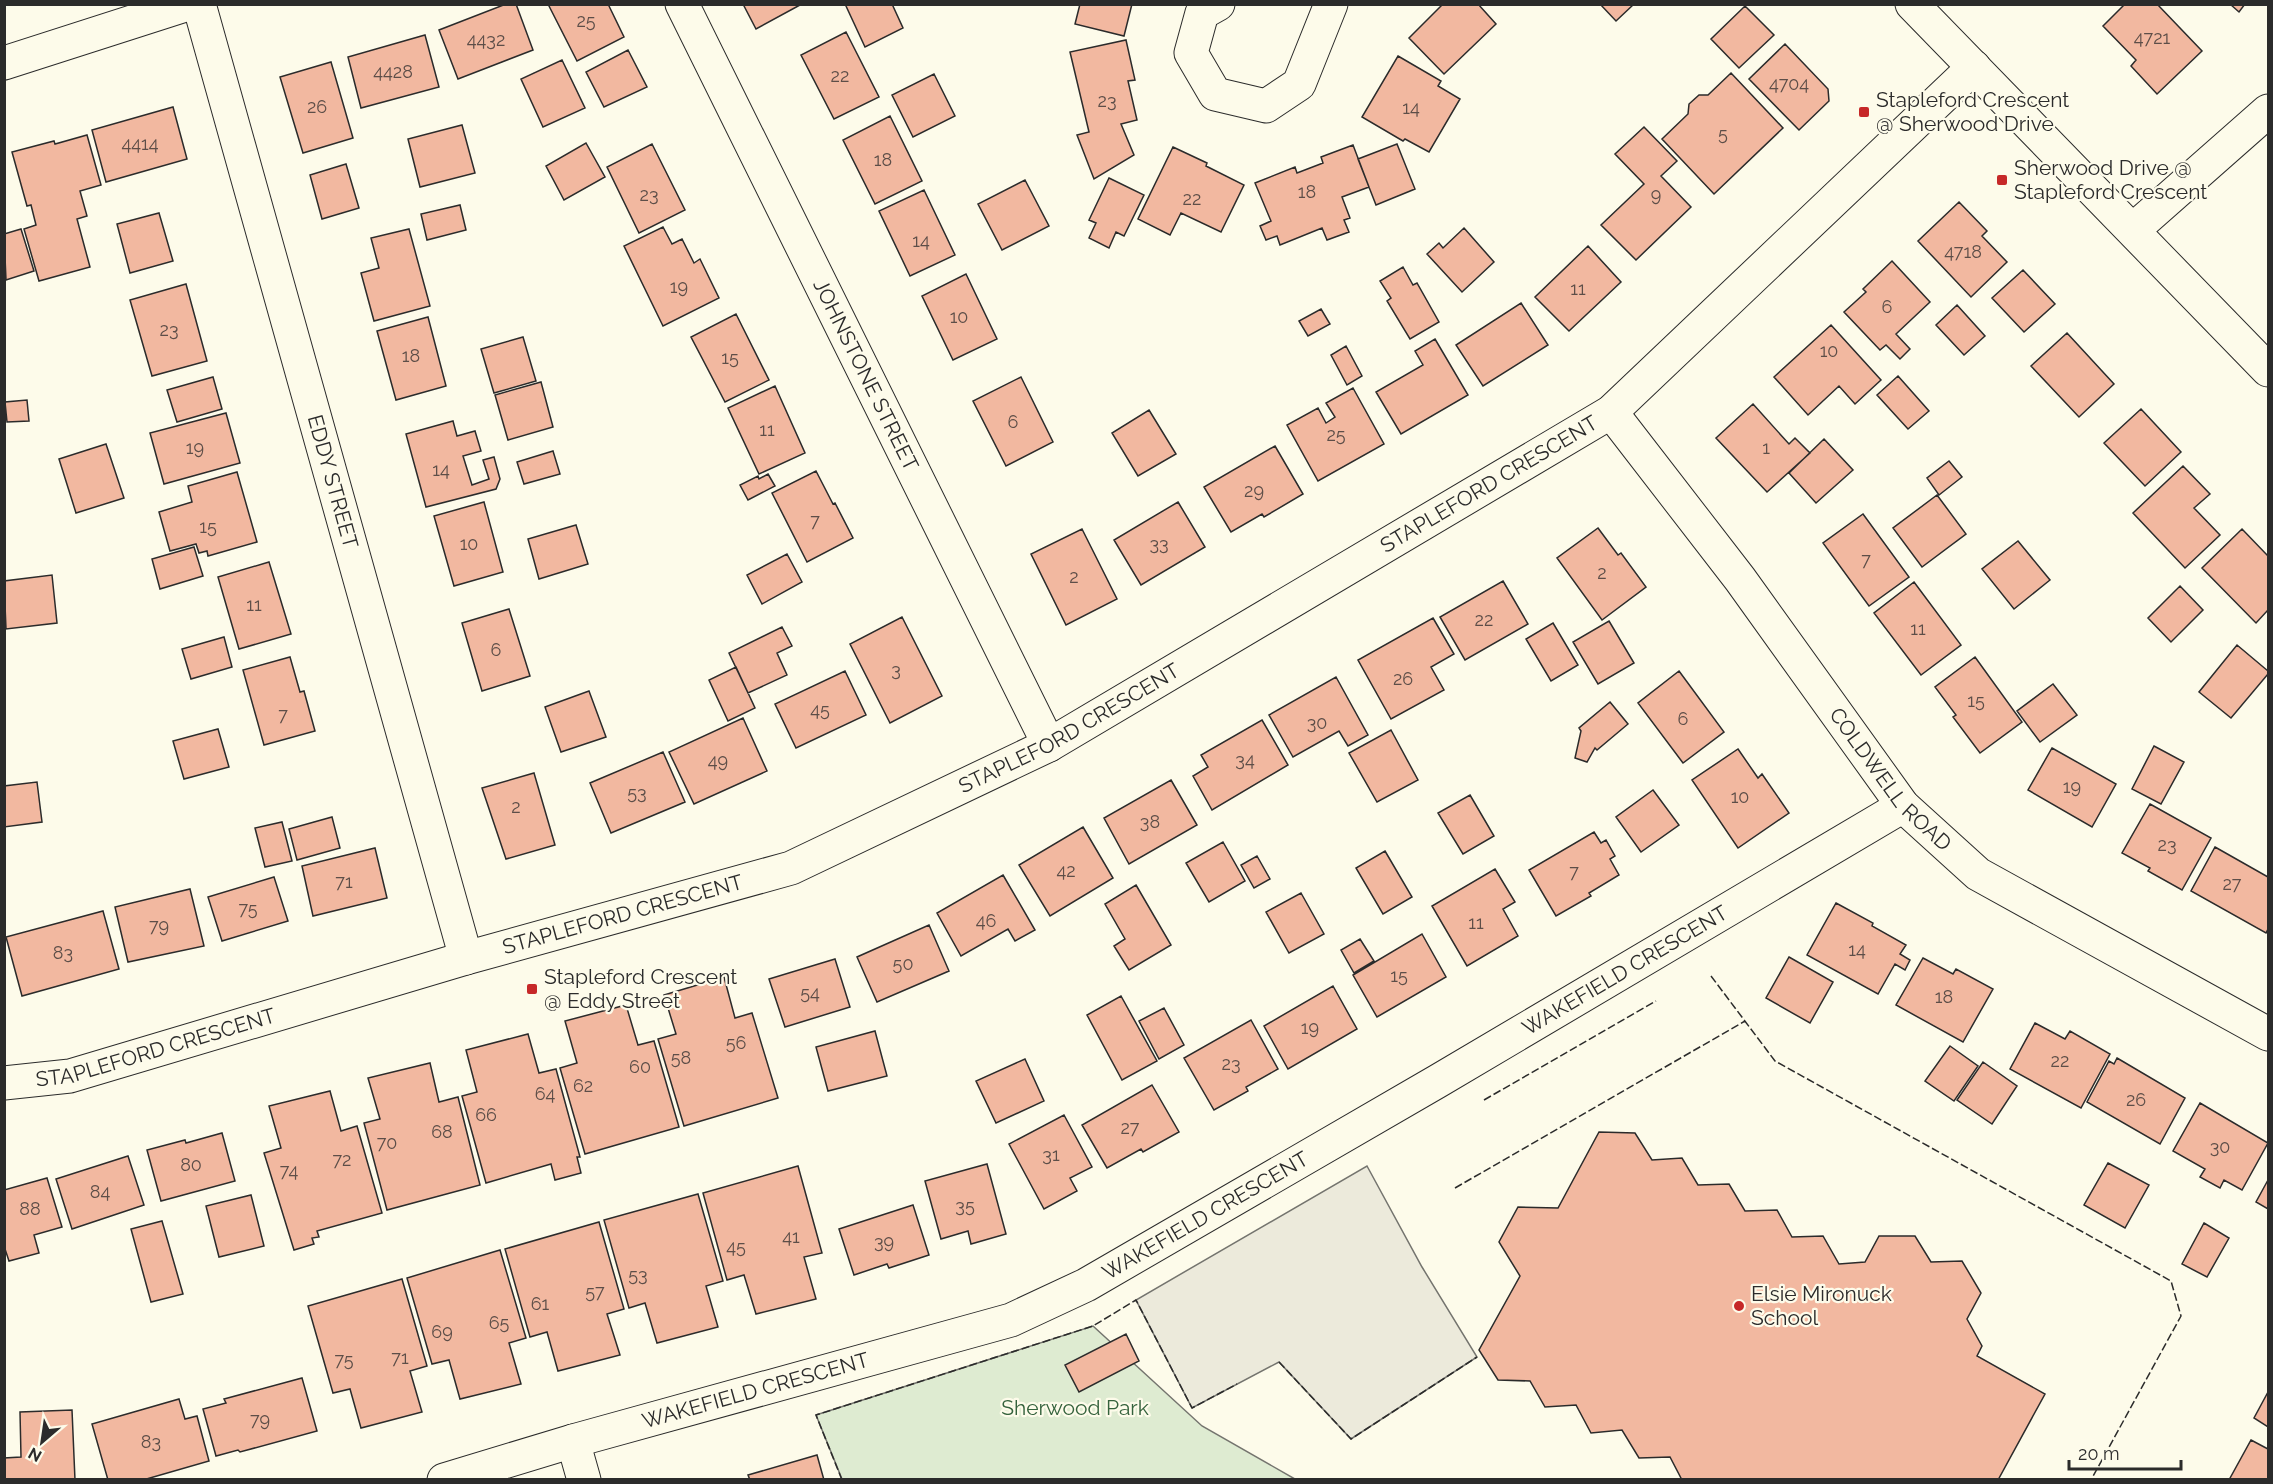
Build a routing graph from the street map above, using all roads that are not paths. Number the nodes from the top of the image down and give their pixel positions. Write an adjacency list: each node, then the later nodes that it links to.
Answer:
1 (188, 4): 7 (street)
2 (199, 4): 15 (street, EDDY STREET)
3 (682, 4): 13 (street, JOHNSTONE STREET)
4 (1218, 4): 5 (street)
5 (1331, 4)
6 (1912, 4): 8 (street)
7 (4, 63)
8 (1974, 67): 10 (street); 12 (street, STAPLEFORD CRESCENT)
9 (2268, 111): 10 (street)
10 (2133, 230): 11 (street)
11 (2268, 370)
12 (1611, 412): 13 (street, STAPLEFORD CRESCENT); 14 (street, COLDWELL ROAD)
13 (1049, 745): 15 (street, STAPLEFORD CRESCENT)
14 (1903, 806): 16 (street, COLDWELL ROAD); 18 (street, WAKEFIELD CRESCENT)
15 (466, 958): 17 (street, STAPLEFORD CRESCENT)
16 (2268, 1034)
17 (4, 1083)
18 (573, 1441): 19 (street, WAKEFIELD CRESCENT); 20 (street)
19 (444, 1479)
20 (584, 1479)

